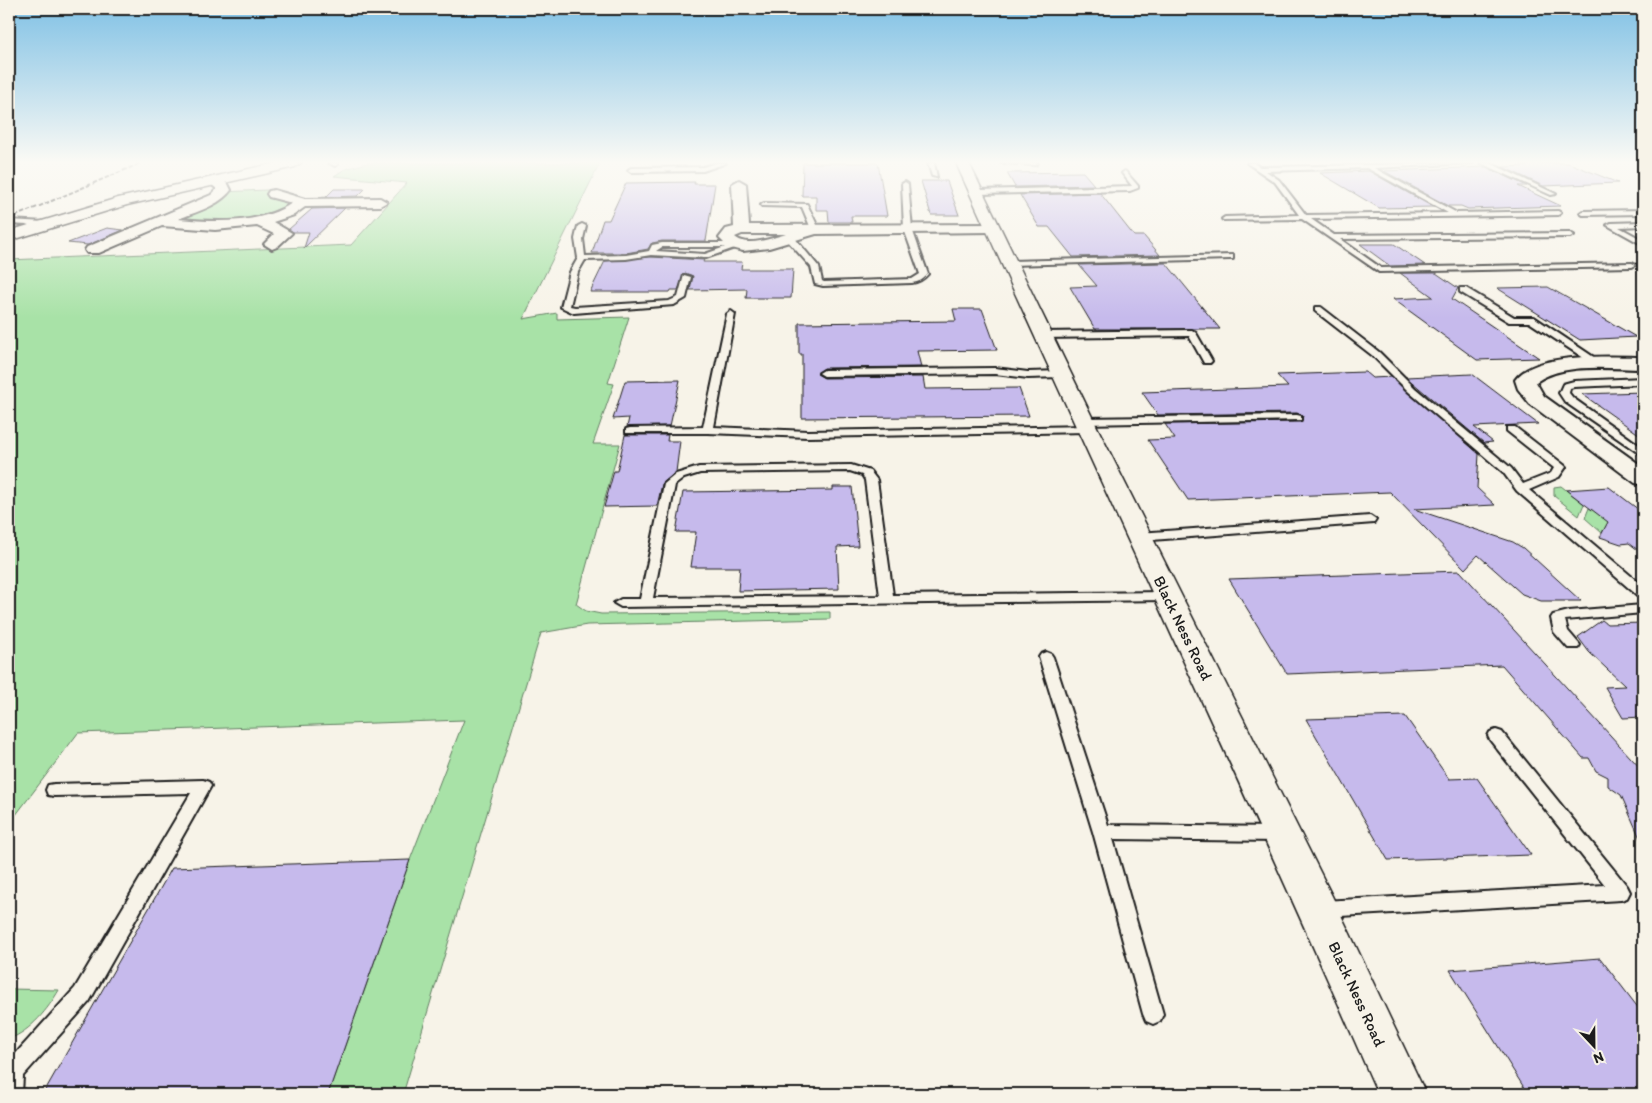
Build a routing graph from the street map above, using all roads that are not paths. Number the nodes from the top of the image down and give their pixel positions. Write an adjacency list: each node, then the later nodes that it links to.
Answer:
1 (77, 214): 18 (street)
2 (179, 214): 17 (street)
3 (279, 214): 15 (street)
4 (740, 214): 28 (street)
5 (809, 214): 23 (lane)
6 (907, 214): 24 (lane)
7 (987, 214): 22 (street, Black Ness Road)
8 (1302, 214): 13 (lane)
9 (1455, 214): 12 (lane)
10 (1509, 214): 12 (lane)
11 (1604, 214): 19 (lane)
12 (1458, 216): 13 (lane)
13 (1304, 217): 14 (lane); 30 (lane)
14 (1225, 219)
15 (258, 221): 17 (street); 33 (street)
16 (9, 222): 18 (lane)
17 (163, 222): 34 (street)
18 (45, 224): 27 (street)
19 (1626, 224): 20 (lane); 25 (lane); 31 (lane)
20 (1643, 224)
21 (582, 226): 37 (lane)
22 (993, 228): 24 (street); 38 (street, Black Ness Road)
23 (815, 229): 24 (street); 28 (street); 29 (street)
24 (908, 229): 29 (lane)
25 (1643, 229)
26 (1570, 235): 30 (lane)
27 (9, 236)
28 (740, 237): 29 (street); 35 (lane); 35 (lane)
29 (790, 238)
30 (1332, 238): 39 (lane)
31 (1639, 239): 32 (lane)
32 (1643, 243)
33 (272, 244)
34 (92, 250)
35 (651, 253): 37 (lane)
36 (1230, 257): 38 (lane)
37 (582, 258): 40 (lane)
38 (1009, 264): 44 (street, Black Ness Road)
39 (1632, 264)
40 (687, 276)
41 (1463, 290): 47 (lane)
42 (1318, 308): 58 (lane)
43 (731, 314): 54 (lane)
44 (1042, 335): 45 (lane); 49 (street, Black Ness Road)
45 (1207, 361)
46 (1643, 363): 47 (street)
47 (1599, 364): 57 (street)
48 (824, 373): 49 (lane)
49 (1061, 374): 52 (street, Black Ness Road)
50 (1643, 381): 56 (lane)
51 (1297, 418): 52 (lane)
52 (1085, 425): 54 (lane); 60 (street, Black Ness Road)
53 (1511, 429): 58 (lane)
54 (708, 430): 55 (lane)
55 (630, 431)
56 (1643, 453)
57 (1643, 478)
58 (1521, 489): 61 (lane)
59 (1370, 520): 60 (lane)
60 (1139, 538): 62 (street, Black Ness Road)
61 (1643, 593)
62 (1167, 596): 63 (lane); 72 (street, Black Ness Road)
63 (887, 599): 64 (lane); 64 (lane)
64 (646, 602): 65 (lane)
65 (621, 603)
66 (1643, 609): 67 (lane)
67 (1573, 645)
68 (1046, 657): 71 (lane)
69 (1496, 736): 73 (lane)
70 (54, 790): 75 (lane)
71 (1102, 832): 72 (lane); 74 (lane)
72 (1282, 834): 73 (street, Black Ness Road)
73 (1318, 909): 77 (street, Black Ness Road)
74 (1153, 1014)
75 (11, 1073): 76 (lane)
76 (11, 1094)
77 (1402, 1094)

